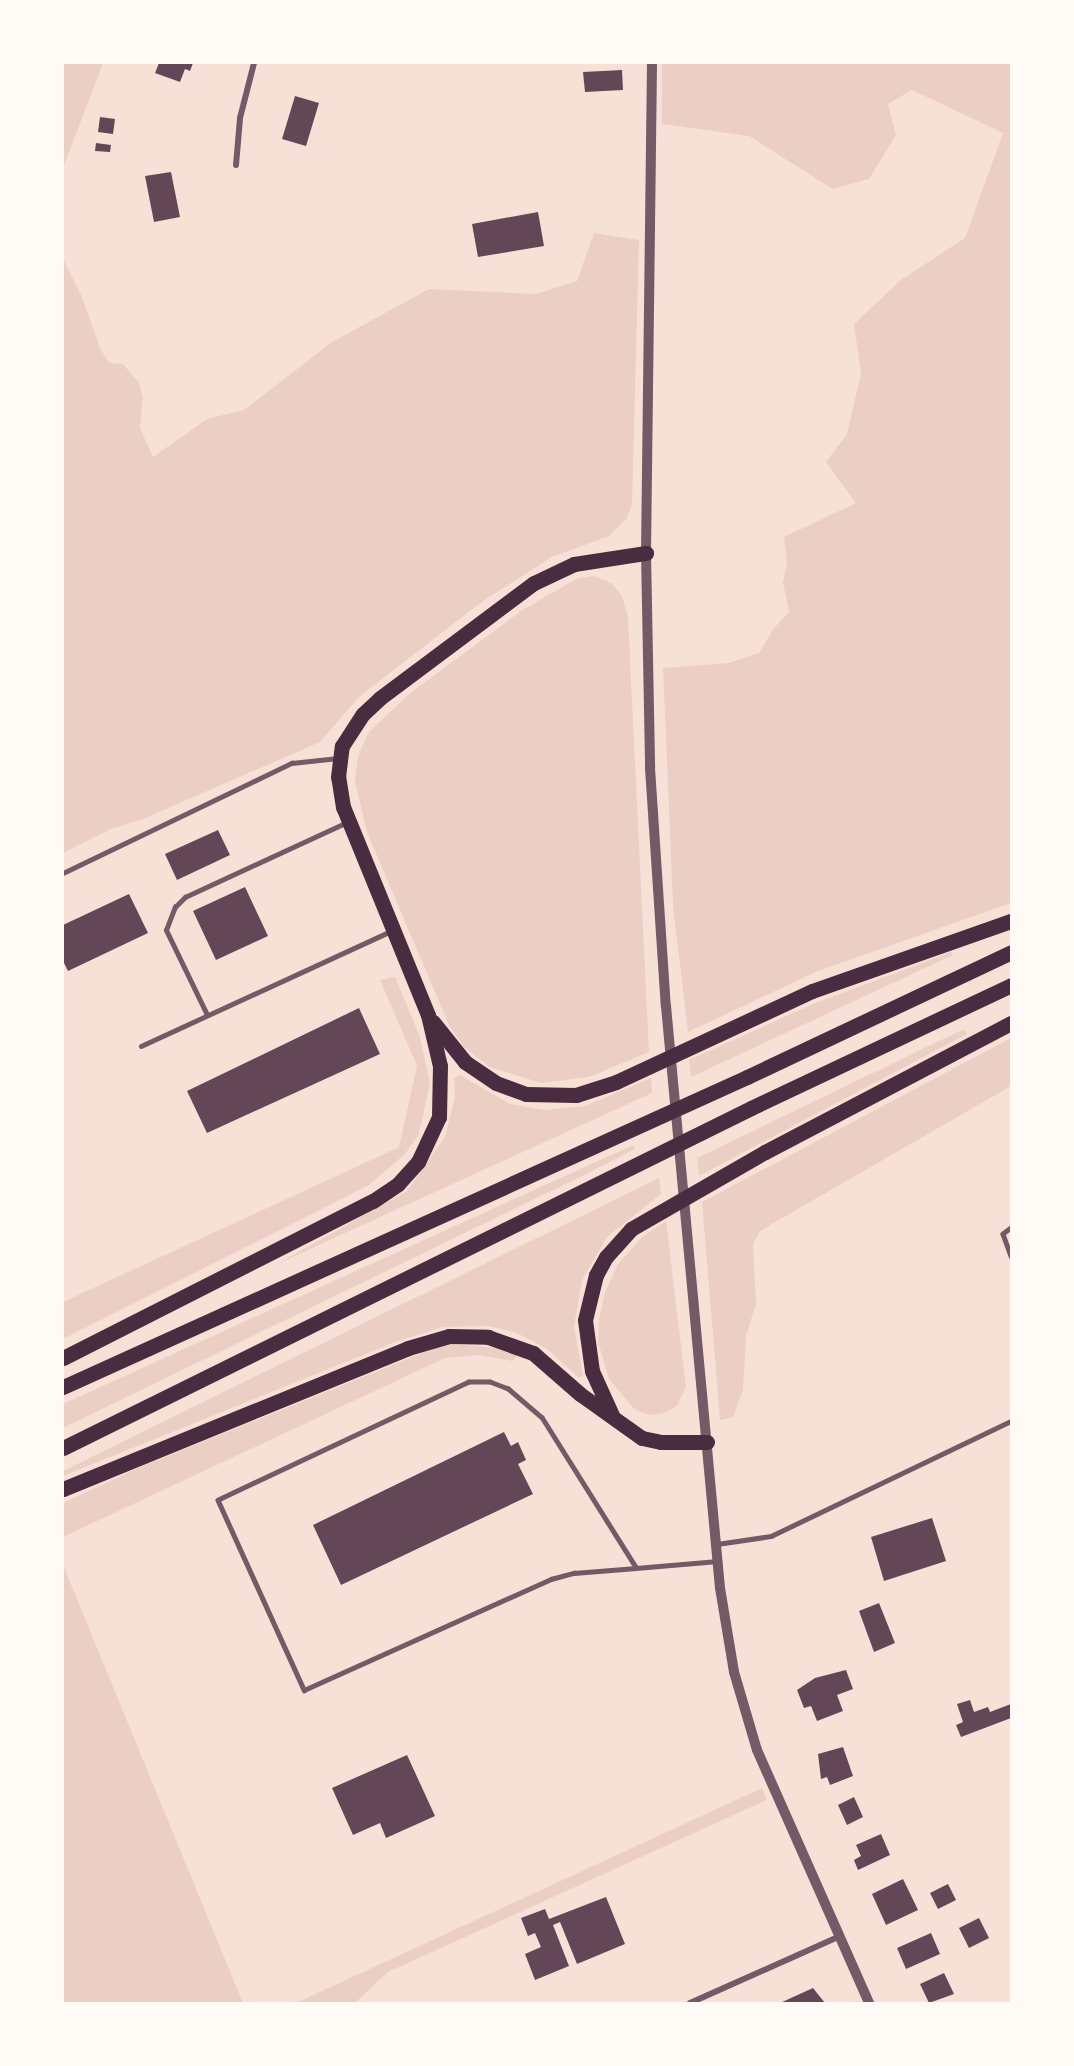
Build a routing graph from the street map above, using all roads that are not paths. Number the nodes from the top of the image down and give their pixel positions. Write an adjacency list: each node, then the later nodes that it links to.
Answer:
1 (254, 63): 3 (street)
2 (652, 63): 4 (street)
3 (236, 165)
4 (646, 553): 5 (highway); 22 (street)
5 (339, 758): 6 (highway); 7 (lane)
6 (348, 821): 9 (highway); 13 (lane)
7 (63, 873)
8 (1011, 921): 12 (highway)
9 (391, 931): 12 (highway); 13 (lane)
10 (1011, 952): 19 (highway)
11 (1011, 985): 23 (highway)
12 (428, 1015): 18 (highway)
13 (207, 1016): 15 (lane)
14 (1011, 1023): 20 (highway)
15 (141, 1046)
16 (1011, 1228): 17 (lane)
17 (1011, 1256)
18 (63, 1358)
19 (63, 1387)
20 (612, 1415): 22 (highway); 24 (highway)
21 (1011, 1421): 25 (lane)
22 (706, 1442): 25 (street)
23 (63, 1448)
24 (63, 1489)
25 (717, 1544): 26 (street)
26 (718, 1561): 27 (lane); 28 (street)
27 (636, 1568): 27 (lane)
28 (838, 1937): 29 (street); 30 (street)
29 (690, 2003)
30 (869, 2003)

